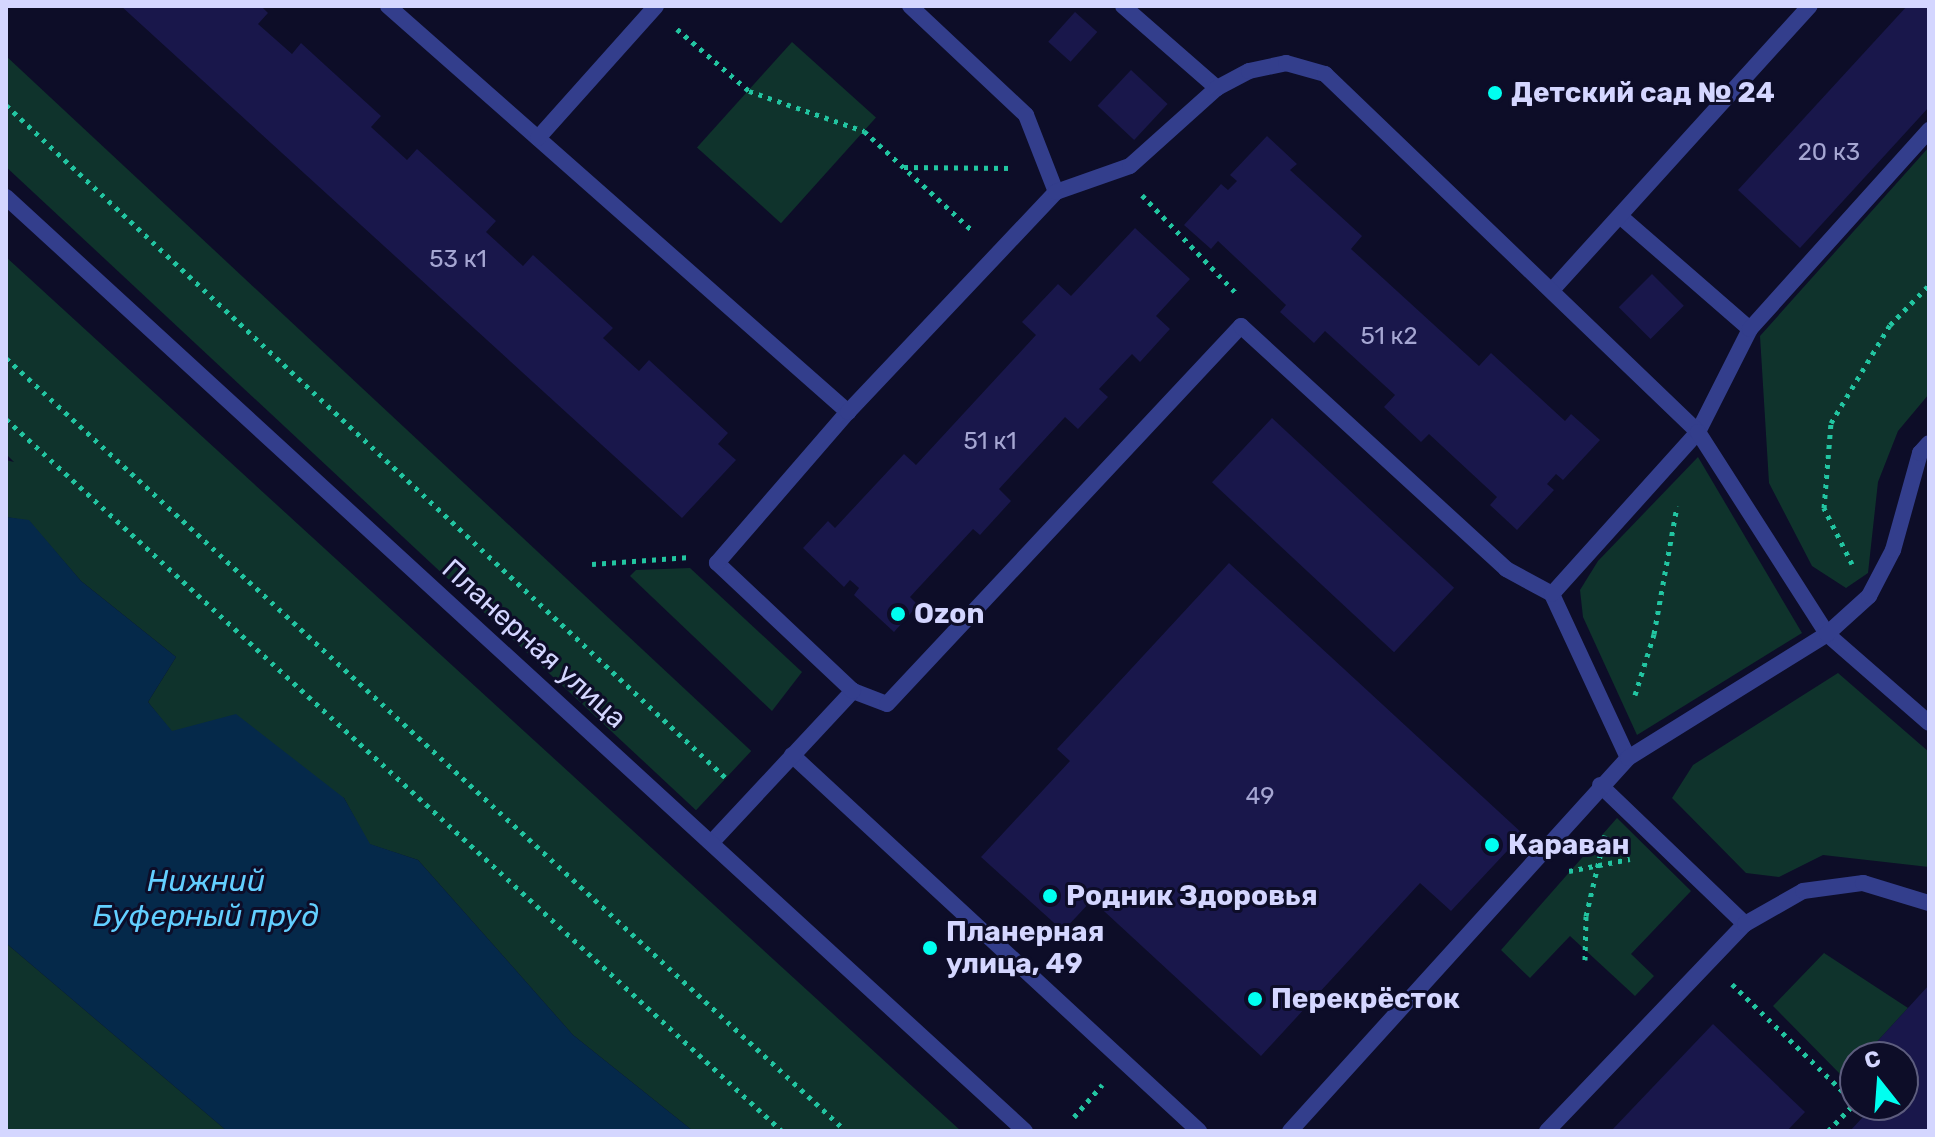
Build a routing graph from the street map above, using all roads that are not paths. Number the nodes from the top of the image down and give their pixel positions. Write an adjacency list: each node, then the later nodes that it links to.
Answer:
1 (388, 6): 8 (street)
2 (910, 6): 9 (street)
3 (1123, 6): 6 (street)
4 (1810, 6): 11 (street)
5 (655, 8): 8 (street)
6 (1217, 88): 9 (street); 12 (street)
7 (1929, 130): 13 (street)
8 (538, 138): 14 (street)
9 (1056, 192): 14 (street)
10 (6, 197): 24 (street, Планерная улица)
11 (1621, 217): 12 (street); 13 (street)
12 (1553, 289): 15 (street)
13 (1750, 329): 15 (street)
14 (848, 412): 19 (street)
15 (1698, 432): 17 (street); 18 (street)
16 (1929, 443): 18 (street)
17 (1552, 594): 19 (street); 22 (street)
18 (1827, 634): 20 (street); 22 (street)
19 (853, 691): 21 (street)
20 (1929, 723)
21 (792, 755): 24 (street); 28 (street)
22 (1628, 758): 23 (street)
23 (1603, 788): 26 (street); 29 (street)
24 (712, 842): 27 (street, Планерная улица)
25 (1929, 903): 26 (street)
26 (1745, 924): 30 (street)
27 (1025, 1131)
28 (1199, 1131)
29 (1290, 1131)
30 (1547, 1131)

